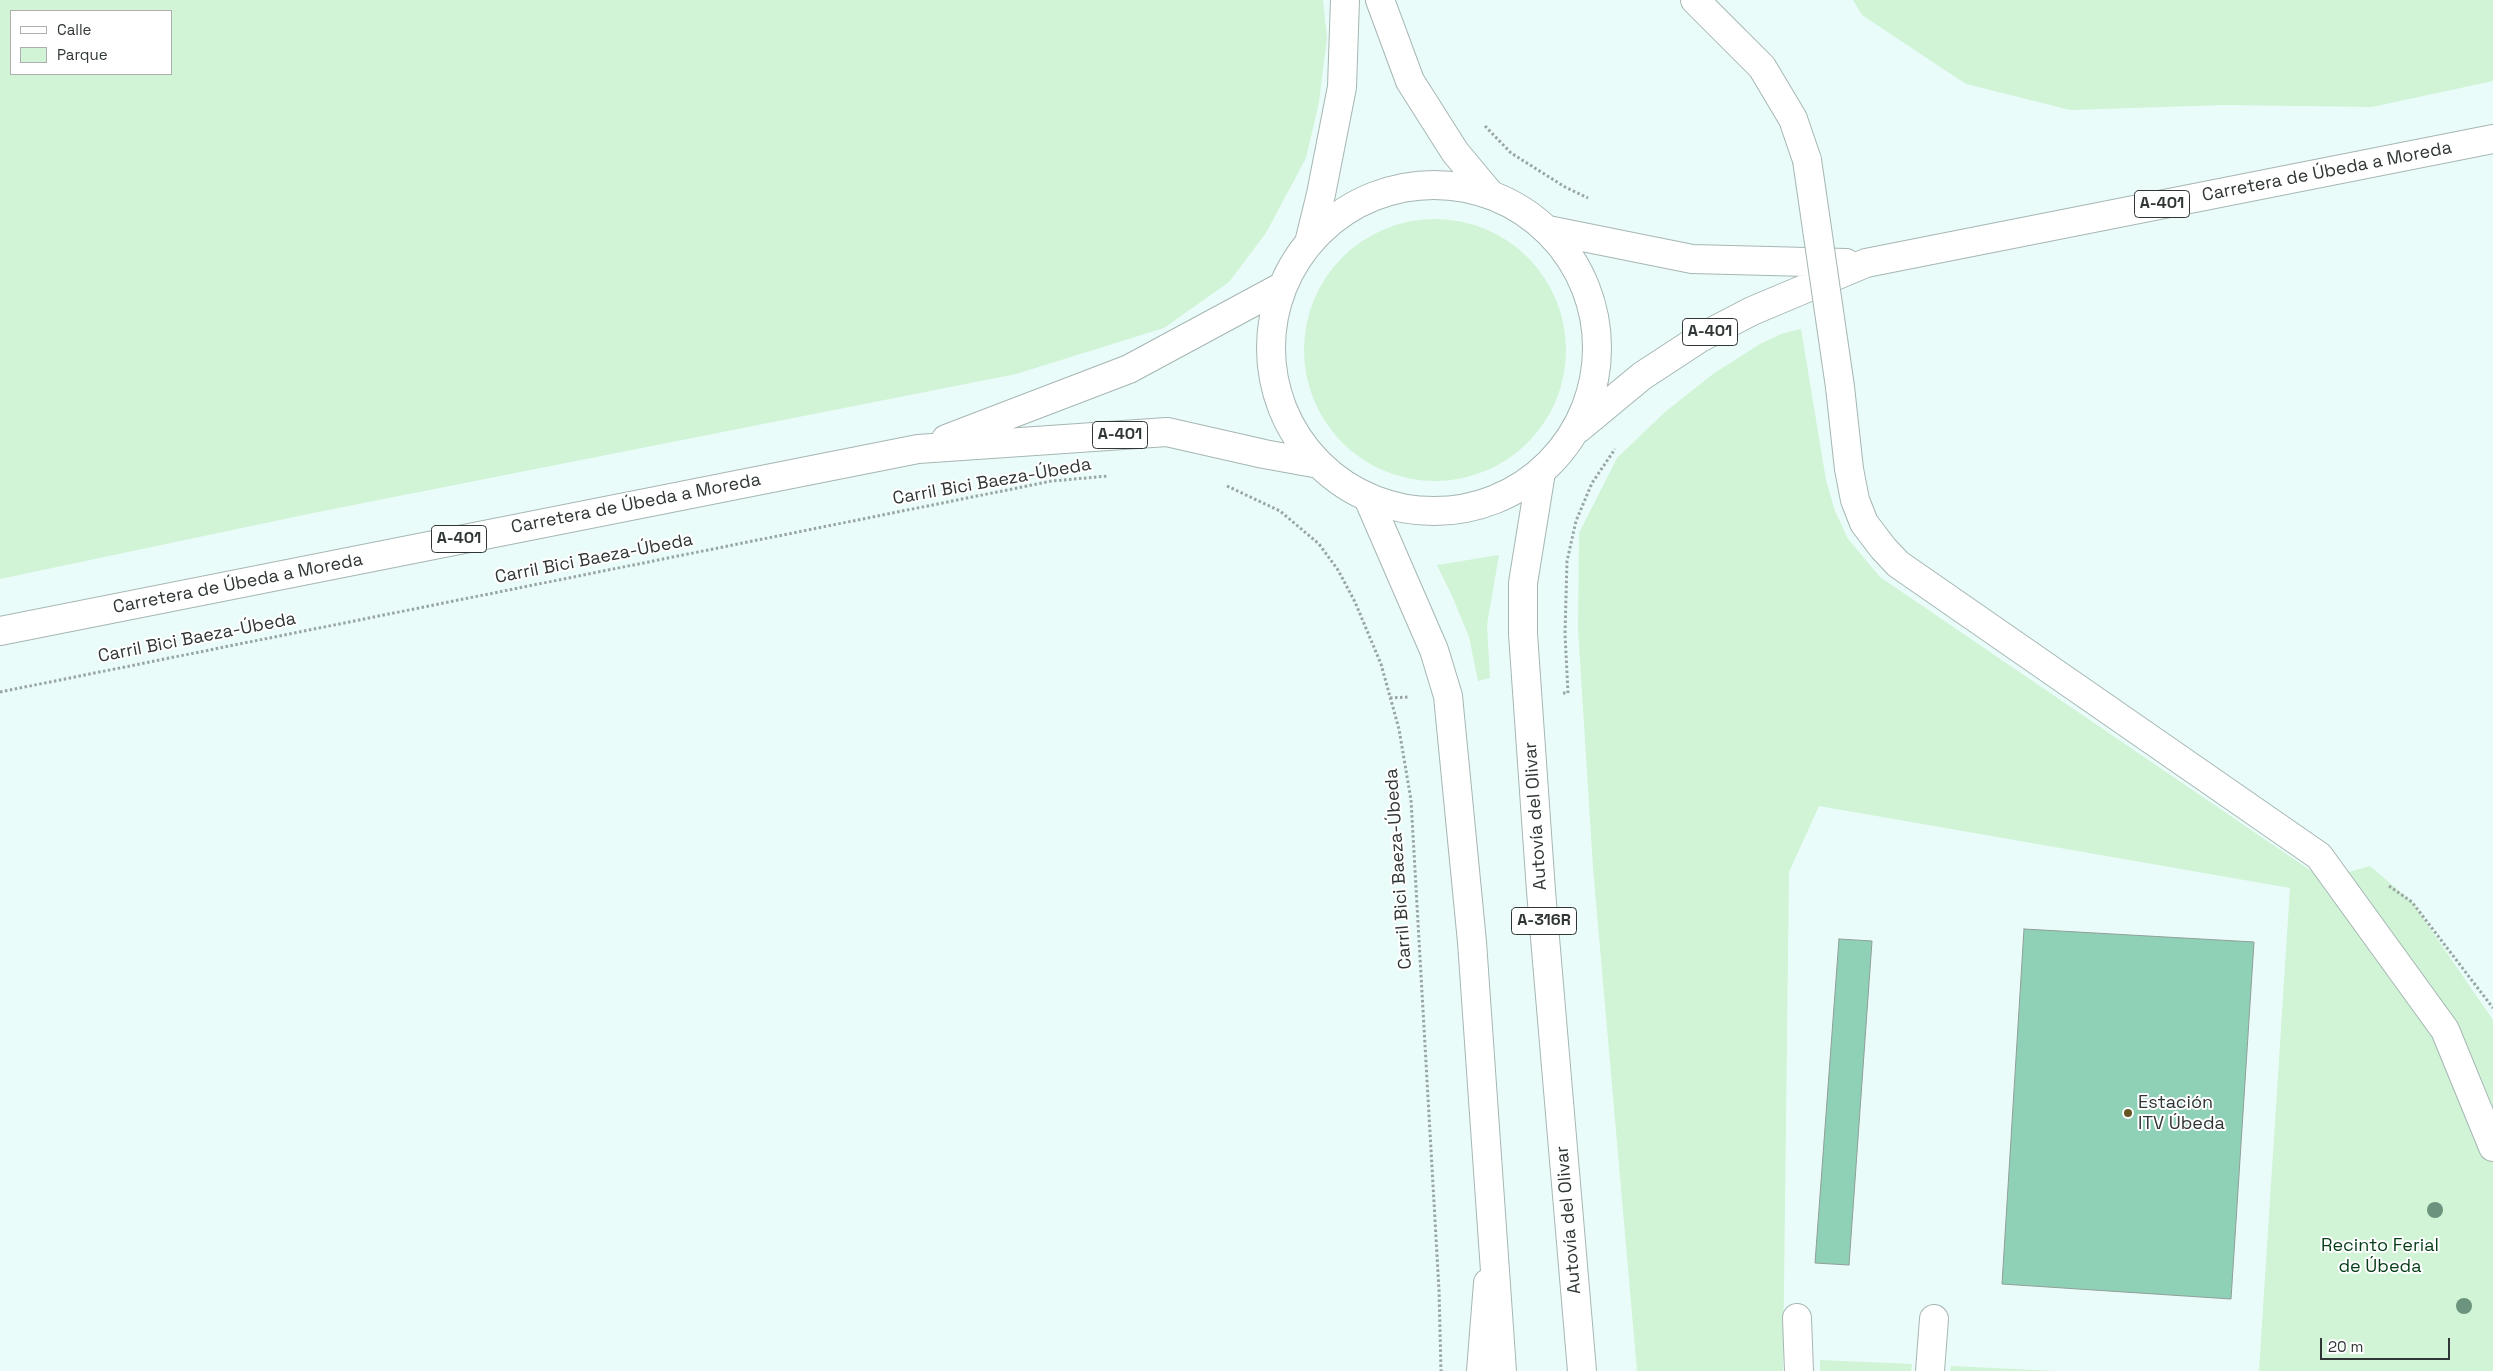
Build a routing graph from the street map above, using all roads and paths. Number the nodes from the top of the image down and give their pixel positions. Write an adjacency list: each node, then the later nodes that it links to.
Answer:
1 (1345, 0): 11 (main road)
2 (1380, 0): 8 (main road)
3 (1695, 0): 25 (main road, bridge)
4 (1480, 121): 9 (path)
5 (2493, 139): 6 (main road, Carretera de Úbeda a Moreda / A-401)
6 (2458, 146): 7 (main road); 12 (main road, Carretera de Úbeda a Moreda / A-401)
7 (2493, 148)
8 (1490, 194): 10 (main road, A-401); 11 (main road, A-401)
9 (1590, 199)
10 (1548, 230): 12 (main road, Carretera de Úbeda a Moreda / A-401); 14 (main road, A-401)
11 (1309, 243): 13 (main road, A-401)
12 (1866, 263): 14 (main road, Carretera de Úbeda a Moreda / A-401)
13 (1283, 286): 16 (main road, Carretera de Úbeda a Moreda / A-401); 17 (main road, A-401)
14 (1574, 433): 18 (main road, A-401)
15 (1621, 443): 24 (path)
16 (918, 450): 17 (main road, Carretera de Úbeda a Moreda / A-401); 22 (main road, Carretera de Úbeda a Moreda / A-401)
17 (1318, 464): 21 (main road, A-401)
18 (1541, 472): 21 (main road, A-401); 32 (main road, Autovía del Olivar / A-316R)
19 (1117, 475): 23 (path, Carril Bici Baeza-Úbeda)
20 (1224, 484): 29 (path, Carril Bici Baeza-Úbeda)
21 (1368, 498): 26 (main road)
22 (0, 631)
23 (0, 692)
24 (1568, 693)
25 (2493, 1147)
26 (1492, 1237): 30 (main road); 31 (main road)
27 (1797, 1318): 33 (main road)
28 (1934, 1319): 34 (main road)
29 (1441, 1371)
30 (1481, 1371)
31 (1502, 1371)
32 (1582, 1371)
33 (1799, 1371)
34 (1930, 1371)

